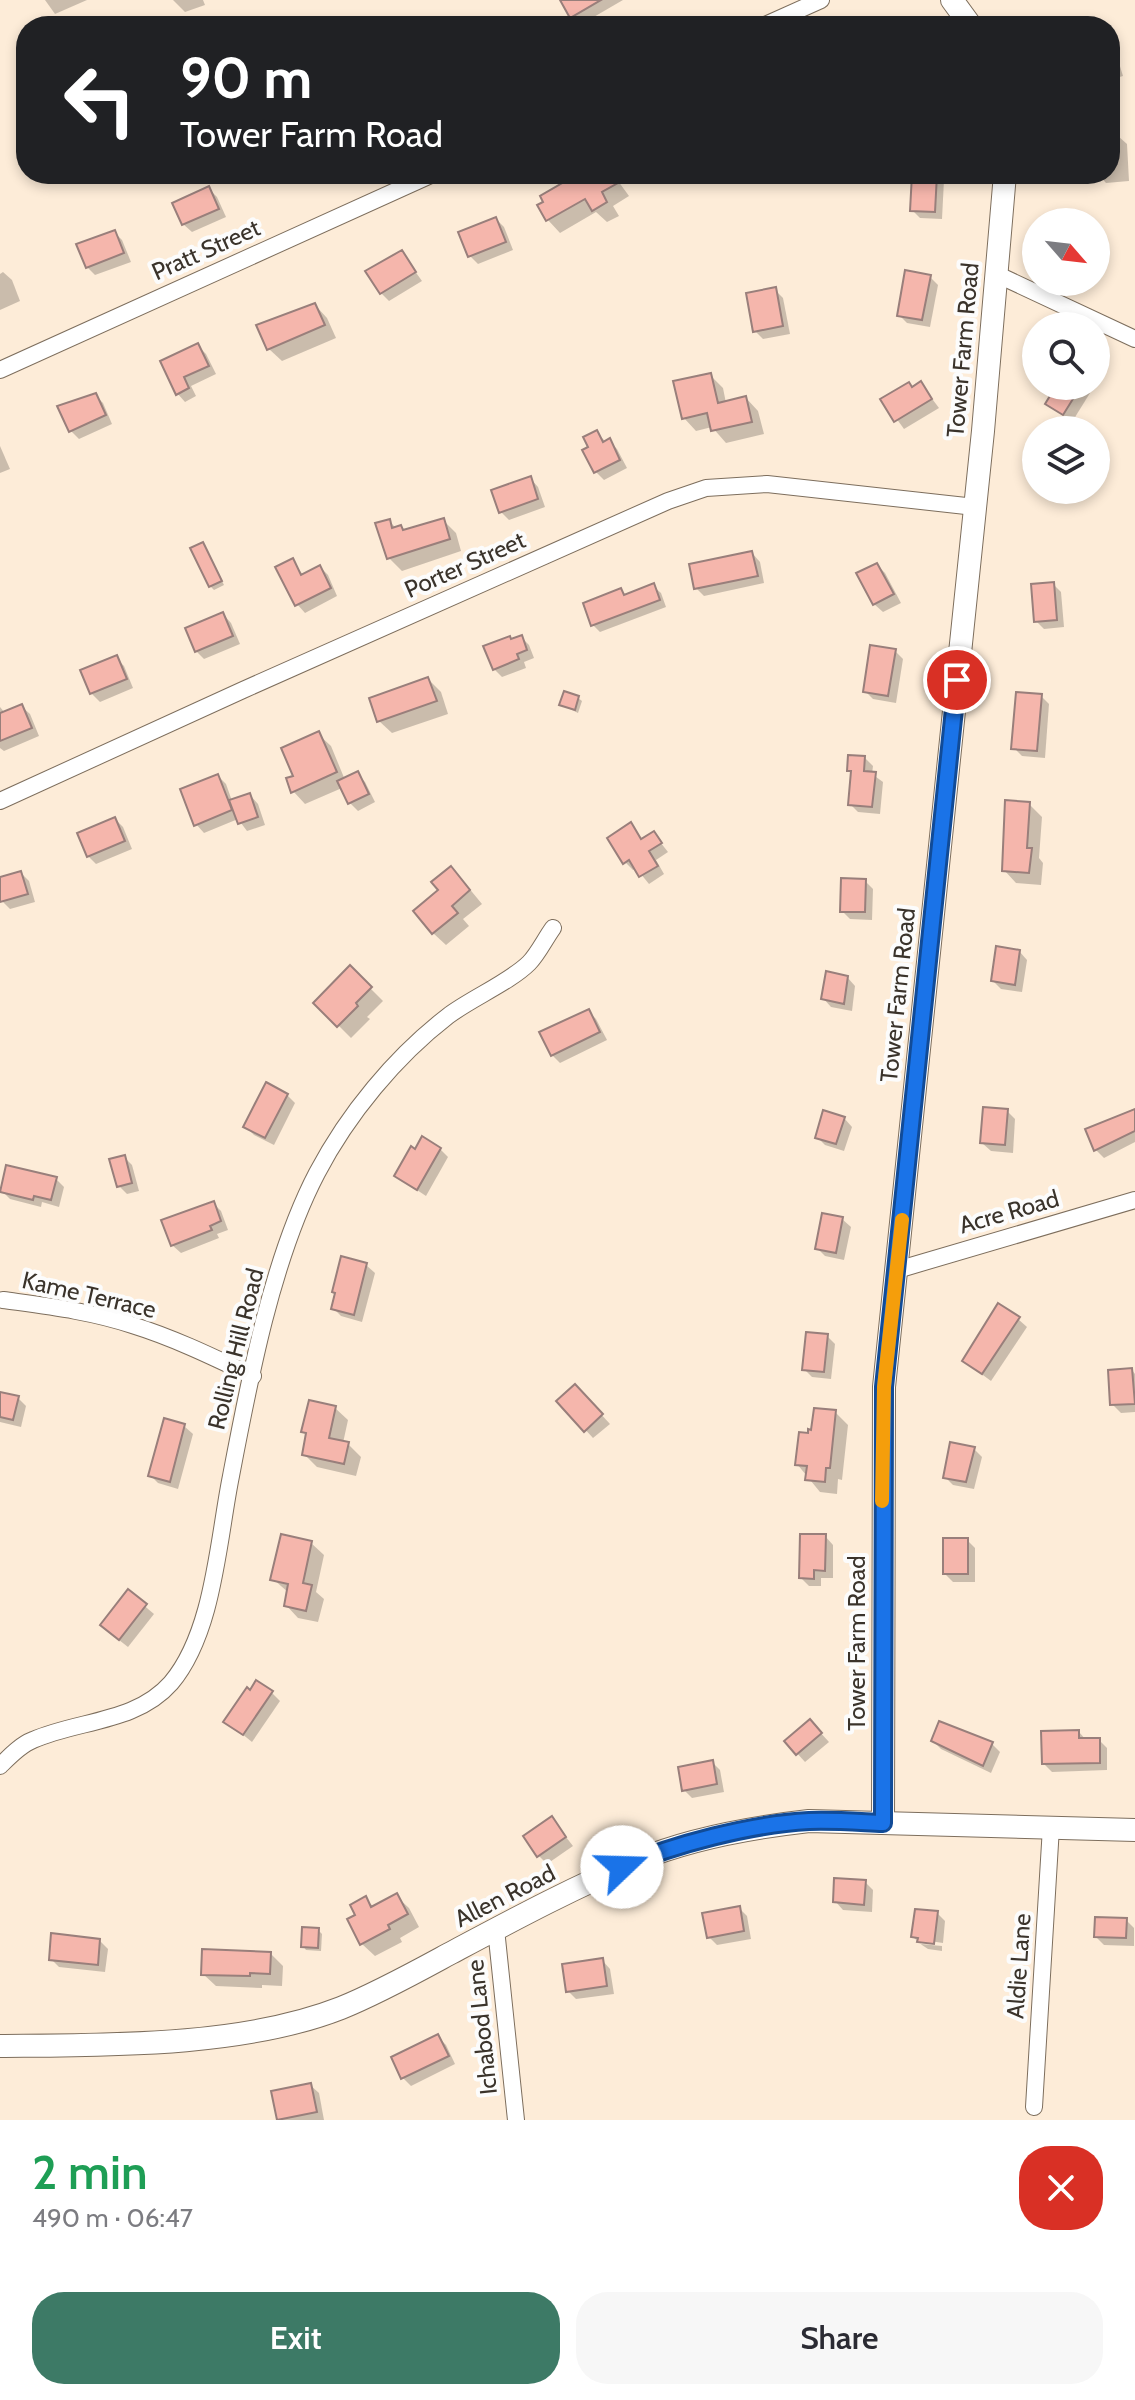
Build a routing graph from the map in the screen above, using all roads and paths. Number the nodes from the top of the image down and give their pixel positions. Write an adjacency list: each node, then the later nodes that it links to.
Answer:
1 (821, 0): 2 (street)
2 (785, 16)
3 (411, 184): 7 (street, Pratt Street)
4 (1004, 184): 5 (street, Tower Farm Road)
5 (996, 274): 6 (street); 8 (street, Tower Farm Road)
6 (1135, 339)
7 (0, 370)
8 (975, 507): 9 (street, Porter Street); 12 (street, Tower Farm Road)
9 (0, 801)
10 (553, 928): 14 (street, Rolling Hill Road)
11 (1135, 1200): 12 (street, Acre Road)
12 (897, 1270): 16 (street, Tower Farm Road)
13 (3, 1300): 14 (street, Kame Terrace)
14 (253, 1376): 15 (street, Rolling Hill Road)
15 (0, 1766)
16 (883, 1823): 17 (street, Allen Road); 19 (street, Allen Road)
17 (1051, 1827): 18 (street, Allen Road); 21 (street, Aldie Lane)
18 (1135, 1830)
19 (496, 1929): 20 (street, Allen Road); 22 (street, Ichabod Lane)
20 (0, 2046)
21 (1034, 2107)
22 (516, 2120)

